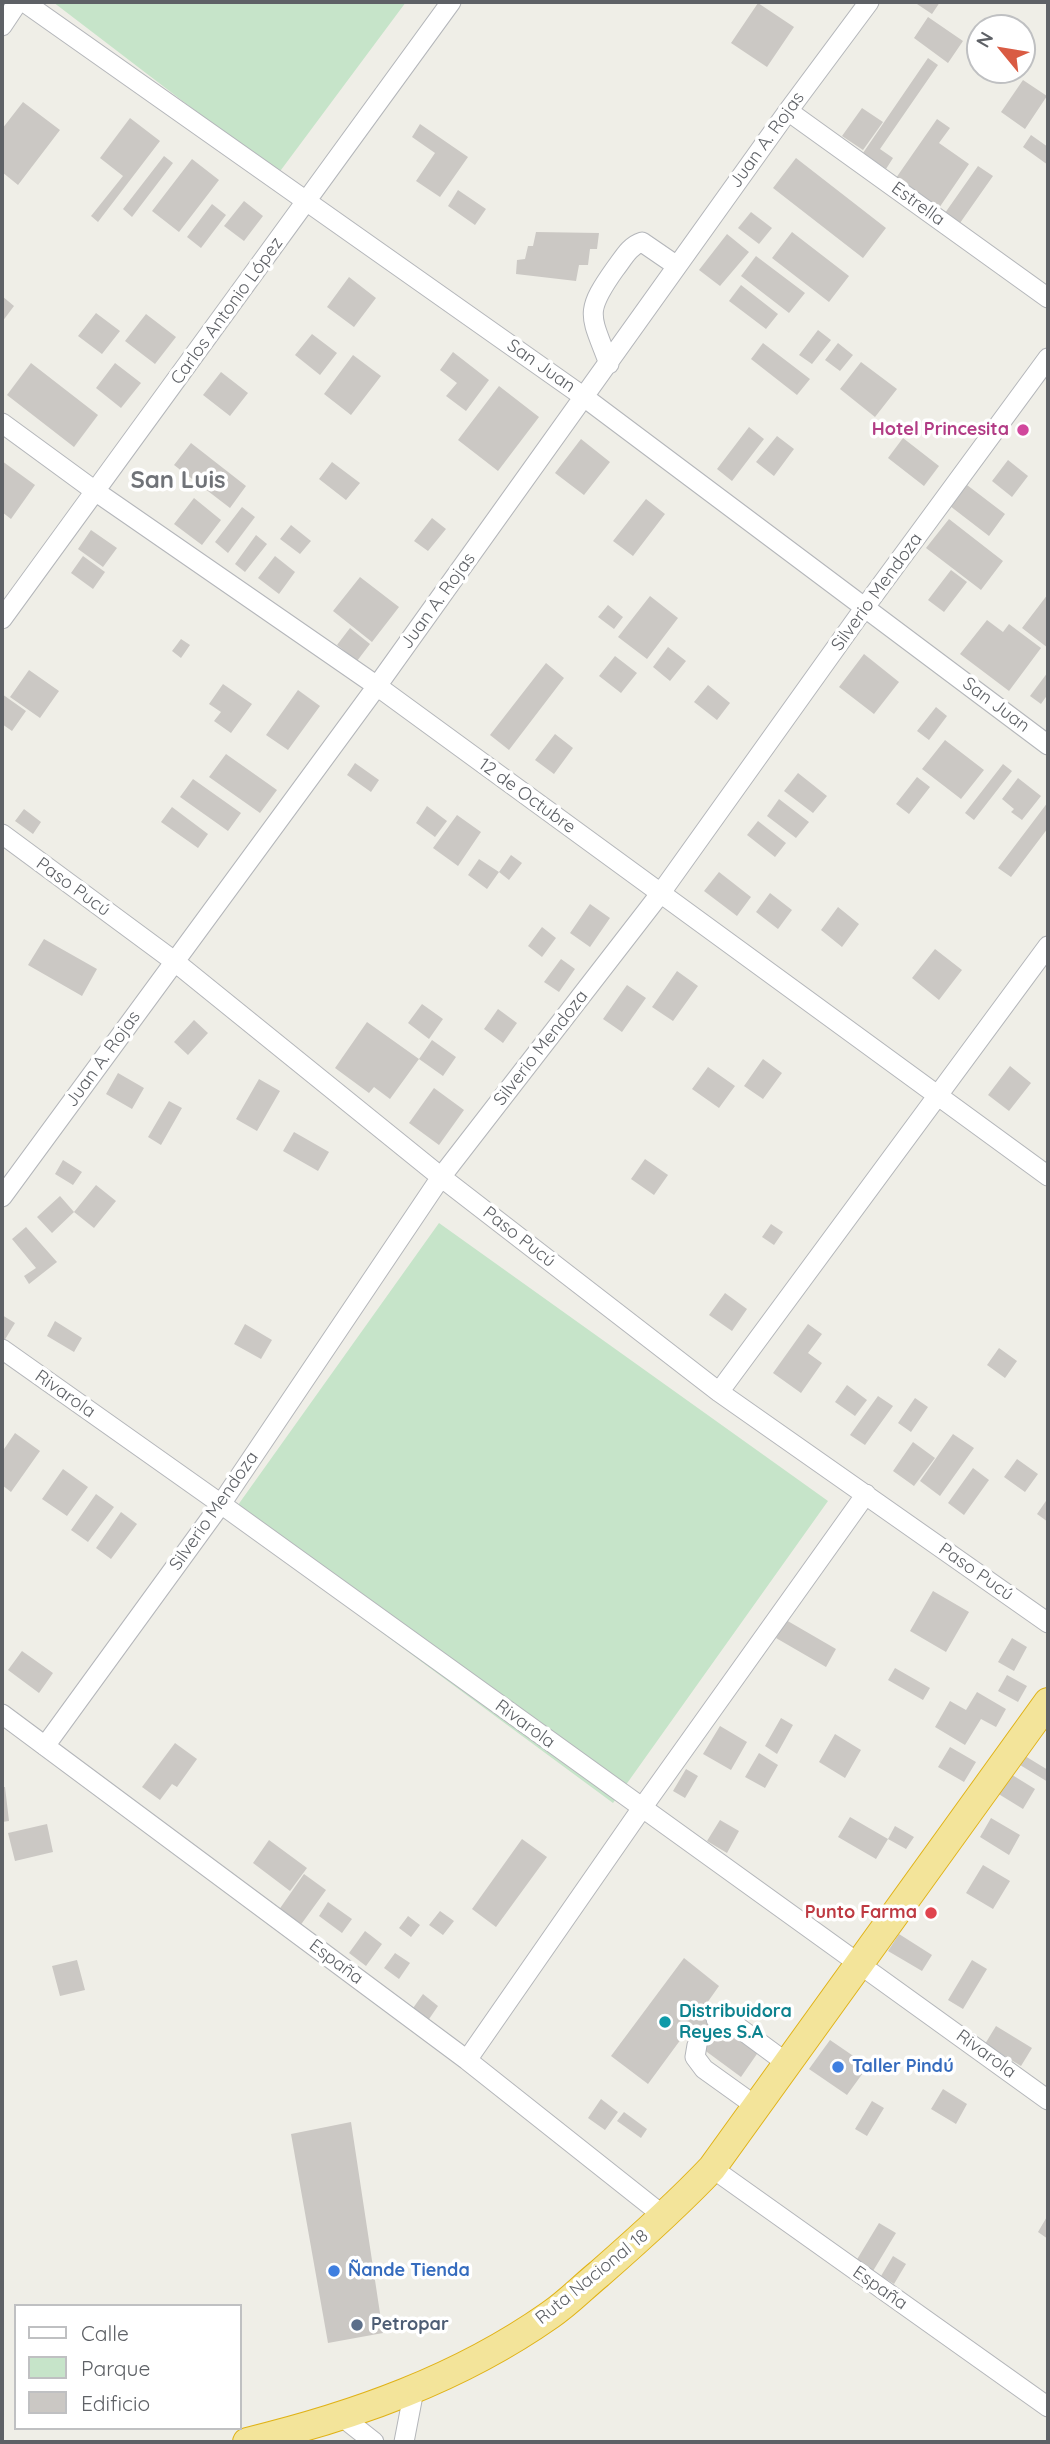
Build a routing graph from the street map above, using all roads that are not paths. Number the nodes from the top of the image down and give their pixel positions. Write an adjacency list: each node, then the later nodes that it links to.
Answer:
1 (18, 2): 5 (street)
2 (24, 2): 7 (street, San Juan)
3 (451, 2): 7 (street, Carlos Antonio López)
4 (867, 2): 6 (street, Juan A. Rojas)
5 (2, 26)
6 (788, 111): 8 (street, Juan A. Rojas); 9 (street, Estrella)
7 (308, 201): 12 (street, San Juan); 14 (street, Carlos Antonio López)
8 (677, 266): 11 (street, Juan A. Rojas); 11 (street)
9 (1048, 298)
10 (1048, 358): 15 (street, Silverio Mendoza)
11 (609, 364): 12 (street, Juan A. Rojas)
12 (584, 397): 15 (street, San Juan); 17 (street, Juan A. Rojas)
13 (2, 423): 14 (street, 12 de Octubre)
14 (95, 491): 16 (street, Carlos Antonio López); 17 (street, 12 de Octubre)
15 (865, 607): 18 (street, San Juan); 20 (street, Silverio Mendoza)
16 (2, 619)
17 (377, 686): 20 (street, 12 de Octubre); 22 (street, Juan A. Rojas)
18 (1048, 745)
19 (2, 834): 22 (street, Paso Pucú)
20 (660, 894): 23 (street, 12 de Octubre); 25 (street, Silverio Mendoza)
21 (1048, 946): 23 (street)
22 (174, 961): 25 (street, Paso Pucú); 26 (street, Juan A. Rojas)
23 (939, 1095): 24 (street, 12 de Octubre); 28 (street)
24 (1048, 1176)
25 (441, 1177): 28 (street, Paso Pucú); 30 (street, Silverio Mendoza)
26 (2, 1197)
27 (2, 1349): 30 (street, Rivarola)
28 (719, 1392): 29 (street, Paso Pucú)
29 (866, 1494): 31 (street, Paso Pucú); 35 (street)
30 (221, 1504): 34 (street, Silverio Mendoza); 35 (street, Rivarola)
31 (1048, 1623)
32 (1048, 1702): 36 (highway, Ruta Nacional 18)
33 (2, 1714): 34 (street, España)
34 (45, 1746): 39 (street, España)
35 (642, 1808): 36 (street, Rivarola); 39 (street)
36 (861, 1964): 40 (highway, Ruta Nacional 18); 41 (street, Rivarola)
37 (716, 2019): 40 (street)
38 (697, 2045): 42 (street)
39 (467, 2060): 44 (street, España)
40 (788, 2064): 42 (highway, Ruta Nacional 18)
41 (1048, 2100)
42 (757, 2107): 43 (highway, Ruta Nacional 18)
43 (712, 2168): 44 (highway, Ruta Nacional 18); 46 (street, España)
44 (665, 2217): 45 (highway, Ruta Nacional 18)
45 (414, 2390): 47 (highway, Ruta Nacional 18); 50 (street)
46 (1048, 2407)
47 (341, 2416): 48 (highway, Ruta Nacional 18); 49 (street)
48 (247, 2442)
49 (374, 2442)
50 (404, 2442)

